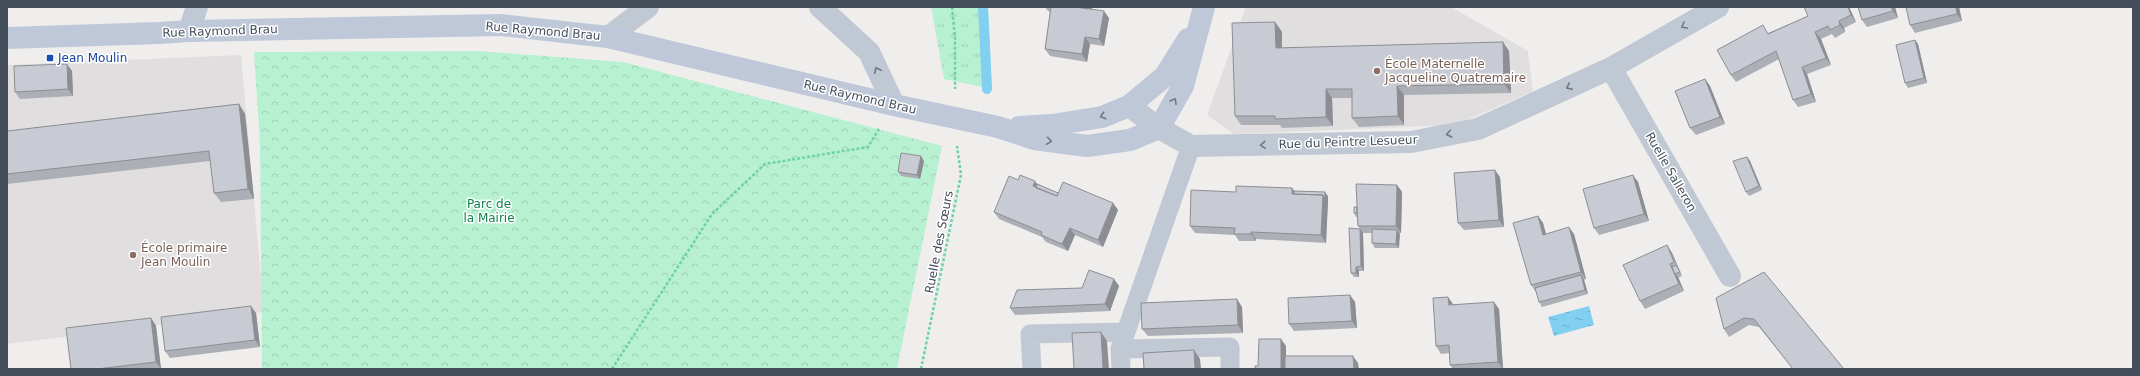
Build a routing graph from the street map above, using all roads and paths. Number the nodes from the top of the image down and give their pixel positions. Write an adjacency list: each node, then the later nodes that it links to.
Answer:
1 (197, 7): 7 (street)
2 (648, 7): 8 (street)
3 (820, 7): 11 (street, one-way to 3)
4 (952, 7): 13 (path, Ruelle des Sœurs)
5 (1718, 7): 10 (street, Rue du Peintre Lesueur, one-way to 10)
6 (1201, 15): 12 (street, Rue Raymond Brau); 15 (street, Rue Raymond Brau, one-way to 6)
7 (189, 31): 8 (street, Rue Raymond Brau); 9 (street, Rue Raymond Brau)
8 (608, 37): 11 (street, Rue Raymond Brau)
9 (7, 38)
10 (1611, 68): 16 (street, Rue du Peintre Lesueur, one-way to 16); 17 (street, Ruelle Salleron)
11 (894, 105): 13 (street, Rue Raymond Brau); 19 (path)
12 (1129, 106): 14 (street, Rue Raymond Brau, one-way to 14); 15 (street)
13 (953, 117): 14 (street, Rue Raymond Brau); 20 (path, Ruelle des Sœurs)
14 (998, 127): 15 (street, Rue Raymond Brau, one-way to 15)
15 (1159, 128): 16 (street)
16 (1191, 146): 18 (lane)
17 (1730, 276)
18 (1123, 340): 21 (lane); 22 (lane); 23 (lane)
19 (612, 369)
20 (922, 369)
21 (1032, 369)
22 (1121, 369)
23 (1230, 369)

